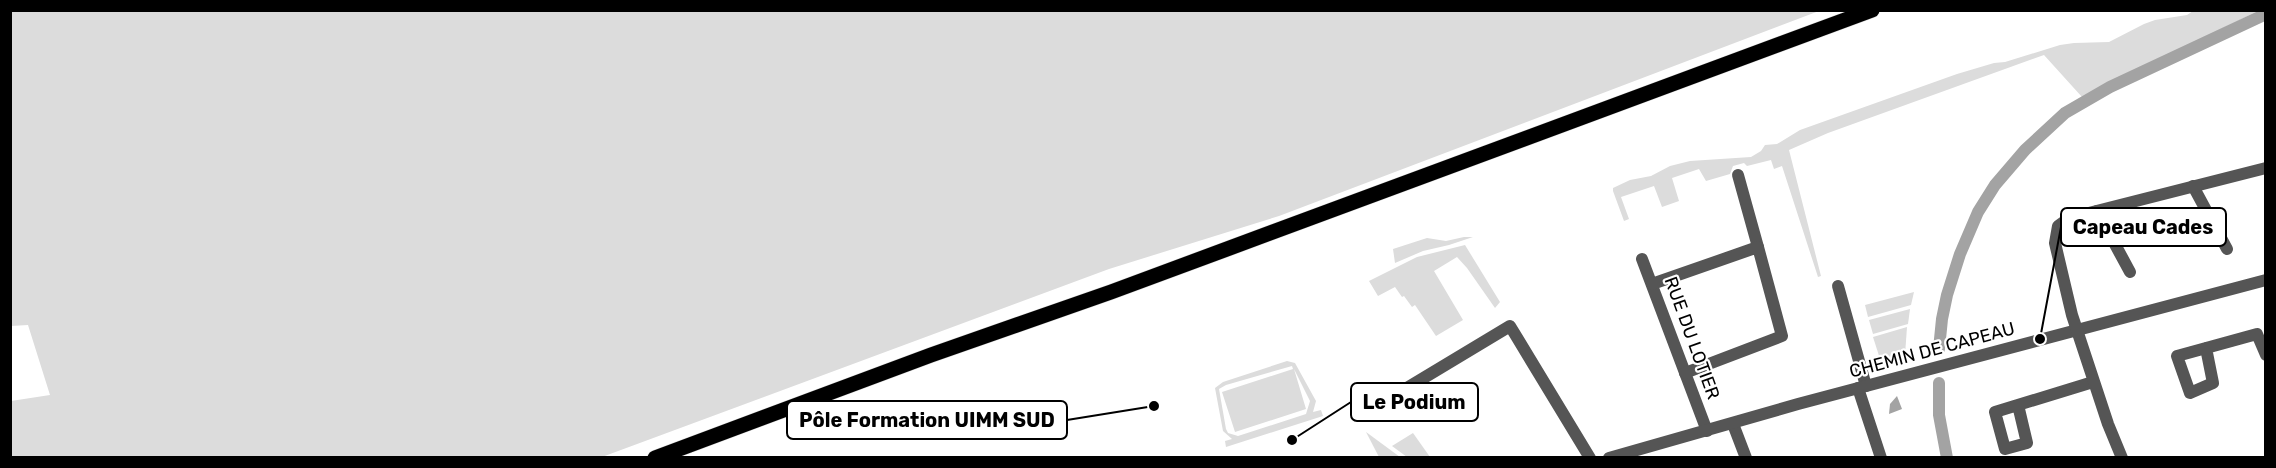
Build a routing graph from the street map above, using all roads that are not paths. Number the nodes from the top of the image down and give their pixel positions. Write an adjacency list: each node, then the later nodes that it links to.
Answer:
1 (1872, 10): 24 (main road)
2 (2265, 168): 4 (street)
3 (1738, 175): 6 (street)
4 (2193, 186): 5 (street); 7 (street)
5 (2097, 211): 9 (street); 13 (street)
6 (1758, 247): 11 (street); 16 (street)
7 (2227, 249)
8 (1642, 259): 11 (street, RUE DU LOTIER)
9 (2130, 272)
10 (2265, 280): 13 (street, CHEMIN DE CAPEAU)
11 (1652, 284): 16 (street, RUE DU LOTIER)
12 (1838, 286): 18 (street)
13 (2078, 331): 17 (street); 18 (street, CHEMIN DE CAPEAU)
14 (2206, 348): 15 (street)
15 (2265, 356)
16 (1685, 373): 22 (street, RUE DU LOTIER)
17 (2093, 382): 20 (street); 29 (street)
18 (1862, 387): 21 (street, CHEMIN DE CAPEAU); 28 (street)
19 (1382, 403): 25 (street)
20 (2018, 405)
21 (1733, 423): 22 (street, CHEMIN DE CAPEAU); 27 (street)
22 (1707, 431): 23 (street, CHEMIN DE CAPEAU)
23 (1623, 456): 26 (street, CHEMIN DE CAPEAU)
24 (655, 458)
25 (1590, 458)
26 (1609, 458)
27 (1746, 458)
28 (1881, 458)
29 (2122, 458)

